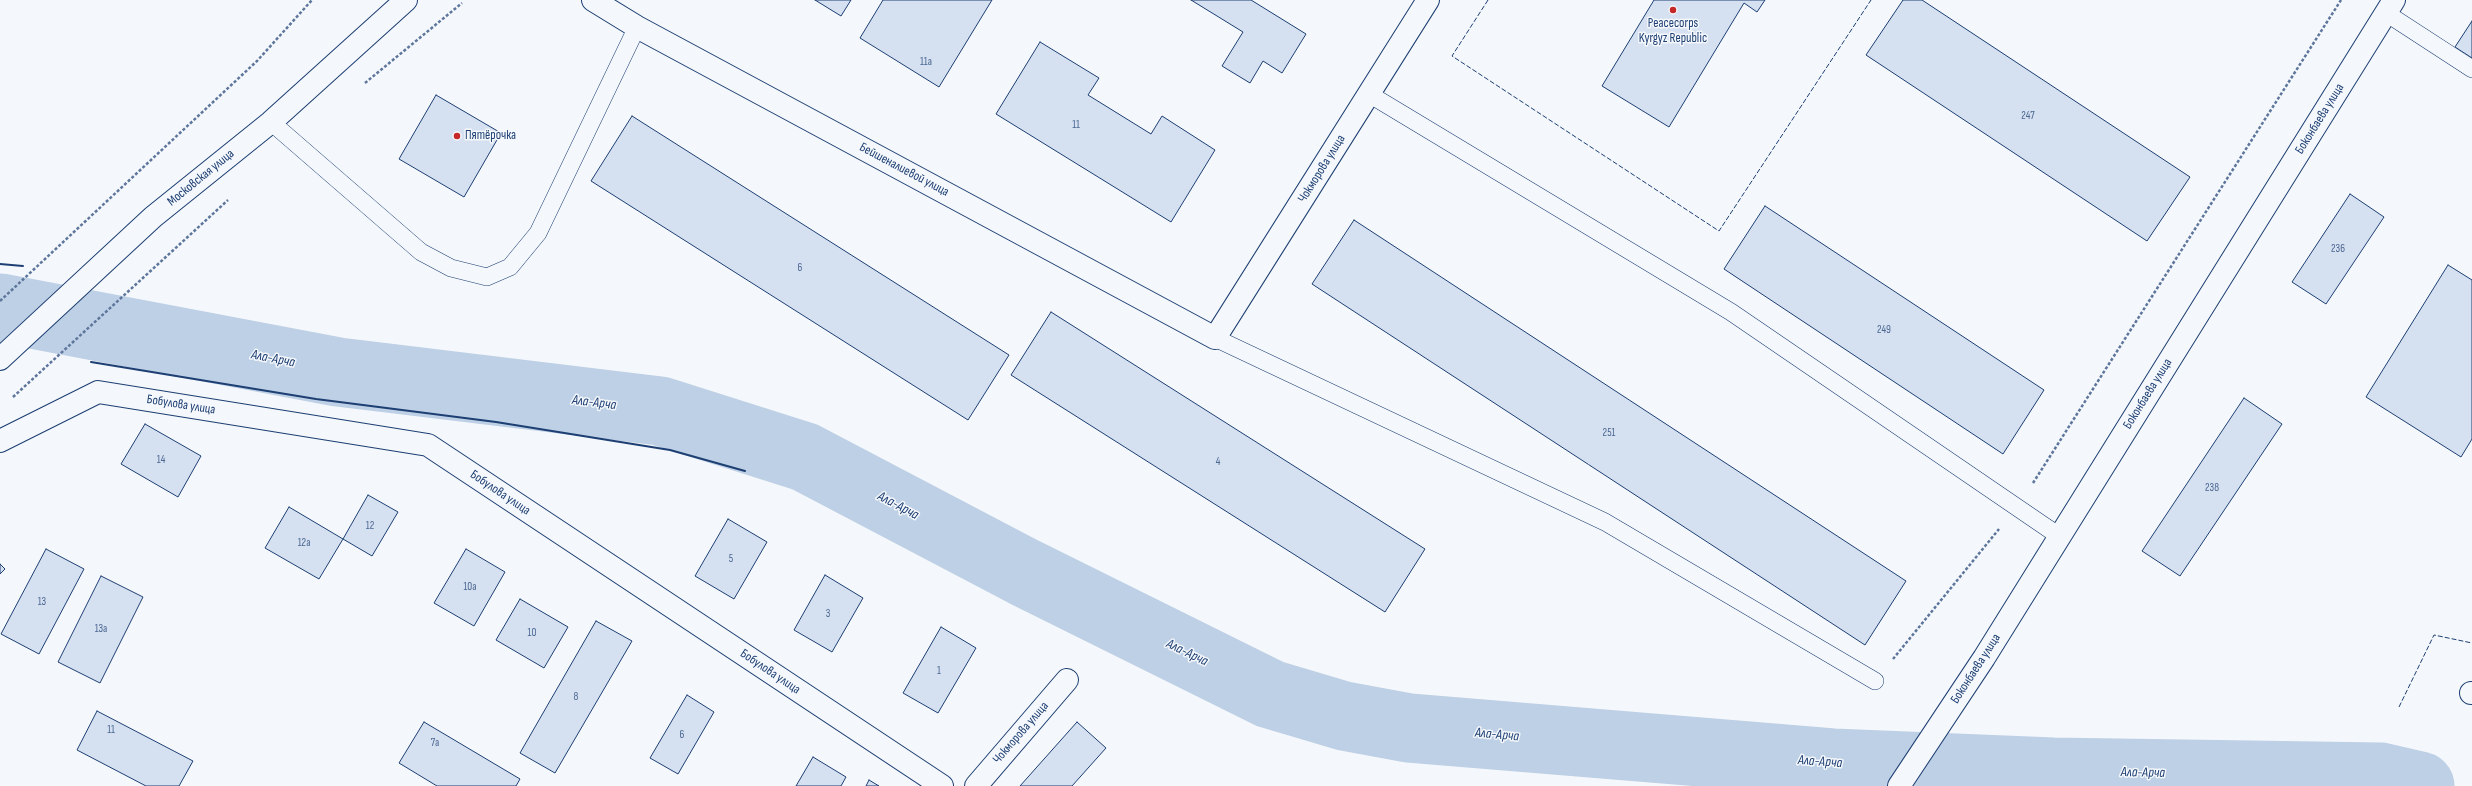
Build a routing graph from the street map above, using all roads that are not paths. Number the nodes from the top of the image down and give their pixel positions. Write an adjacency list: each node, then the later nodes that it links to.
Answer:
1 (406, 0): 8 (street, Московская улица)
2 (593, 0): 5 (street, Бейшеналиевой улица)
3 (1428, 0): 7 (street, Чокморова улица)
4 (2390, 7): 6 (lane); 12 (street, Боконбаева улица)
5 (637, 27): 8 (lane); 9 (street, Бейшеналиевой улица)
6 (2472, 69)
7 (1369, 94): 9 (street, Чокморова улица); 12 (lane)
8 (271, 122): 10 (street, Московская улица)
9 (1215, 338): 14 (lane)
10 (0, 359)
11 (0, 441): 15 (street, Бобулова улица)
12 (2059, 536): 17 (street, Боконбаева улица)
13 (1067, 680): 16 (street, Чокморова улица)
14 (1875, 681)
15 (942, 786)
16 (976, 786)
17 (1899, 786)

